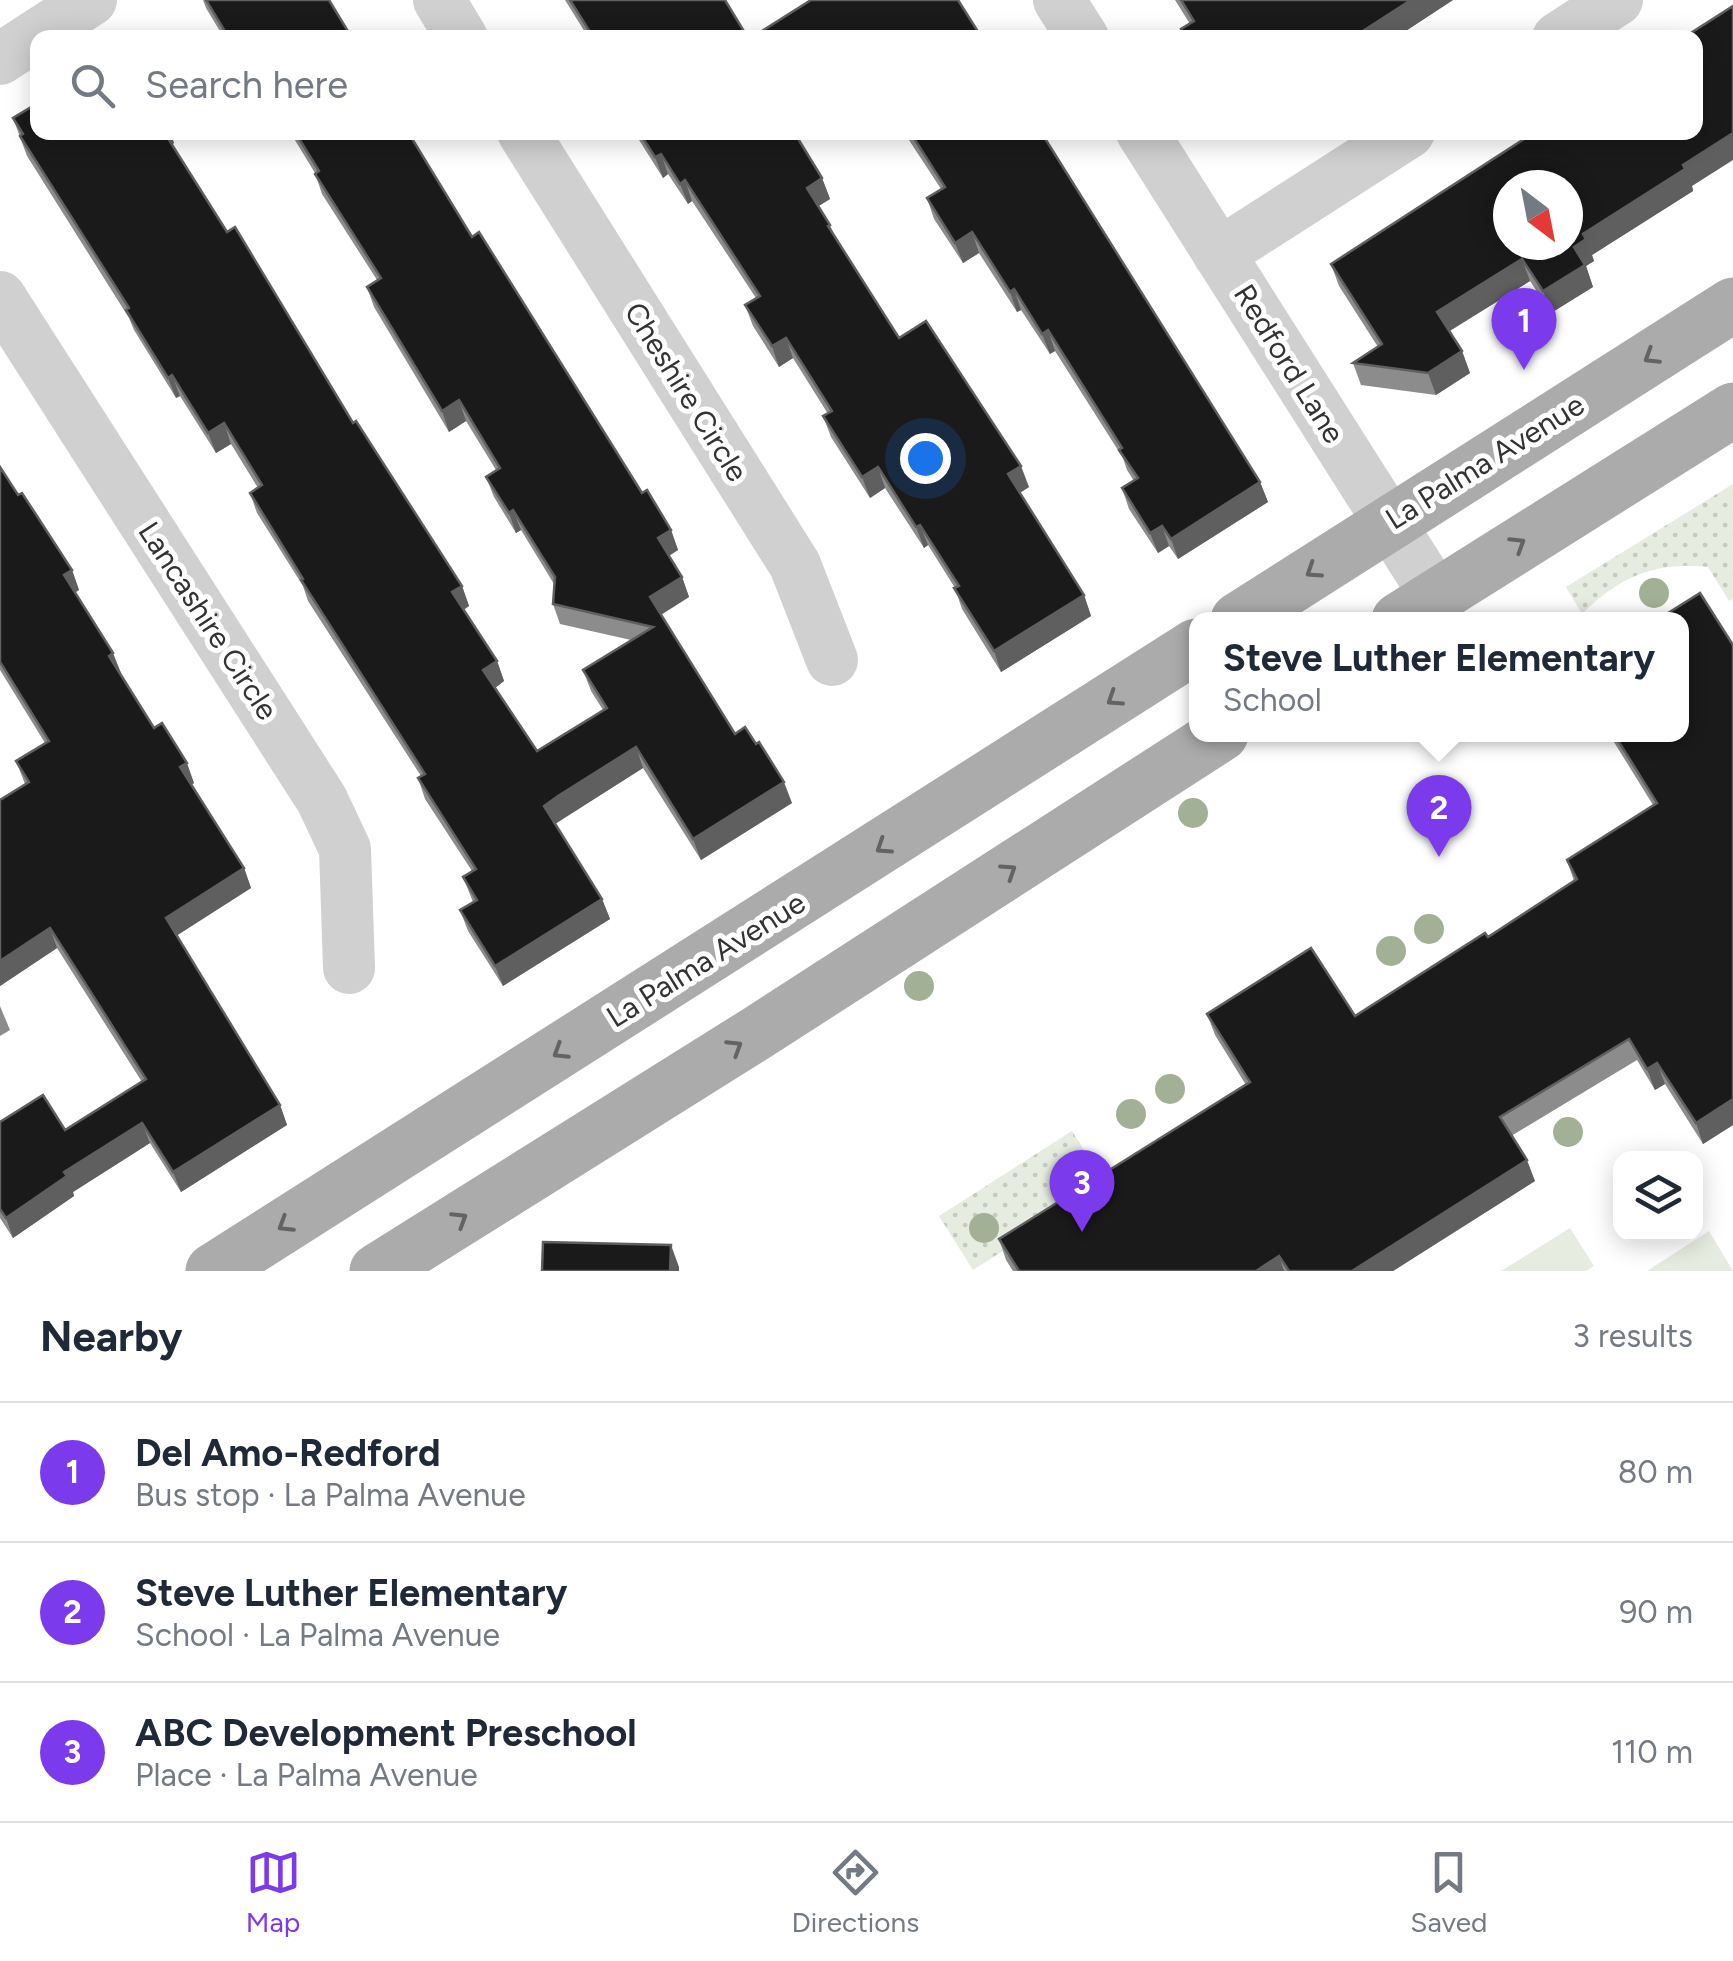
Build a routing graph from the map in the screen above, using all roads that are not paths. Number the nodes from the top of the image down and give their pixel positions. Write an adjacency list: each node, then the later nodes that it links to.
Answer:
1 (91, 0): 5 (street)
2 (439, 0): 6 (street)
3 (1059, 0): 7 (street)
4 (1617, 0): 8 (street)
5 (45, 30)
6 (457, 30)
7 (1077, 30)
8 (1570, 30)
9 (30, 40): 10 (street)
10 (0, 59)
11 (527, 140): 22 (street, Cheshire Circle)
12 (1147, 140): 14 (street, Redford Lane)
13 (1396, 140): 14 (street)
14 (1218, 254): 18 (street, Redford Lane)
15 (0, 297): 24 (street, Lancashire Circle)
16 (1733, 304): 18 (main road, La Palma Avenue, one-way to 18)
17 (1733, 410): 19 (main road, one-way to 17)
18 (1389, 522): 19 (street, Redford Lane); 20 (main road, La Palma Avenue, one-way to 20)
19 (1418, 608)
20 (1250, 612)
21 (1189, 650): 25 (main road, La Palma Avenue, one-way to 25)
22 (832, 660)
23 (1209, 742): 26 (main road, one-way to 23)
24 (349, 968)
25 (213, 1271)
26 (378, 1271)

